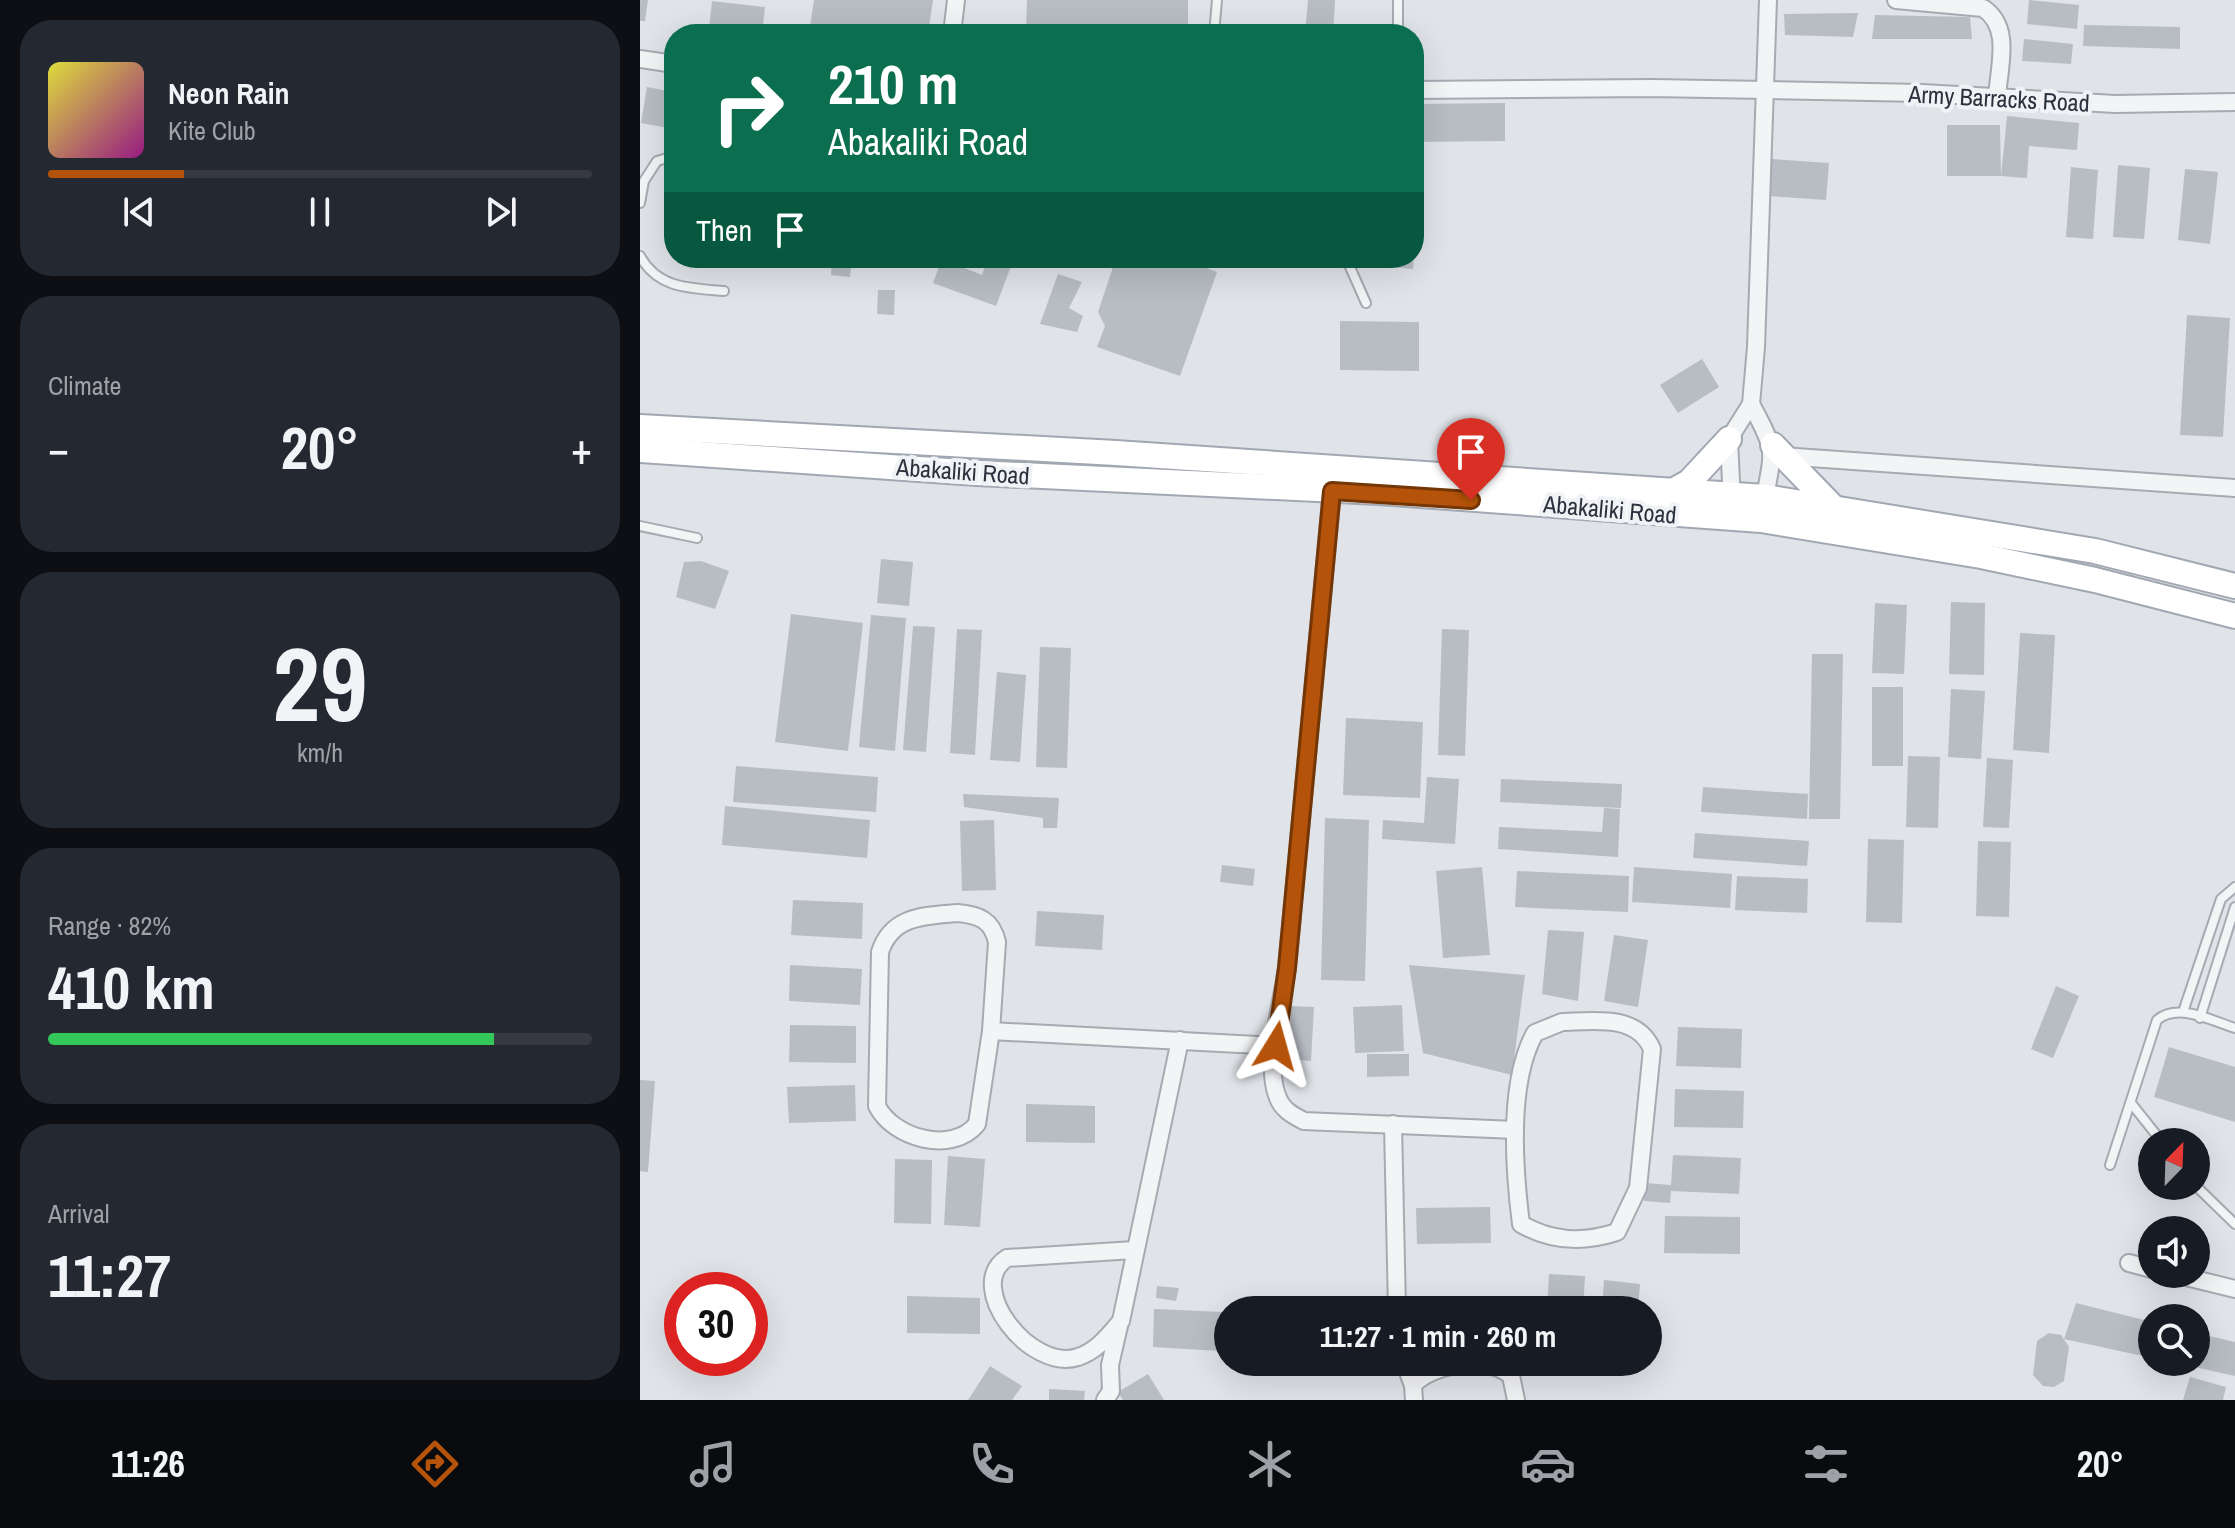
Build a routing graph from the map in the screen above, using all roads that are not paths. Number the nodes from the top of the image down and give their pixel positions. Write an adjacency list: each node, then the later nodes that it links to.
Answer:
1 (956, 0): 6 (street)
2 (1217, 0): 7 (lane)
3 (1398, 0): 8 (lane)
4 (1768, 0): 12 (street)
5 (1896, 0): 13 (street)
6 (953, 24)
7 (1215, 24)
8 (1398, 24)
9 (640, 59): 10 (street)
10 (664, 63)
11 (1424, 90): 12 (street, Army Barracks Road)
12 (1763, 92): 13 (street, Army Barracks Road); 21 (street)
13 (1997, 97): 14 (street, Army Barracks Road)
14 (2235, 102)
15 (664, 159): 16 (lane)
16 (640, 203)
17 (640, 256): 19 (lane)
18 (1350, 268): 20 (lane)
19 (724, 291)
20 (1366, 303)
21 (1751, 404): 23 (street); 25 (street)
22 (640, 427): 28 (main road, Abakaliki Road)
23 (1729, 439): 28 (main road); 29 (street)
24 (640, 450): 27 (main road, Abakaliki Road)
25 (1777, 450): 26 (street); 30 (street); 31 (main road)
26 (2235, 488)
27 (1332, 491): 29 (main road, Abakaliki Road); 43 (street)
28 (1673, 491): 29 (main road, Abakaliki Road)
29 (1732, 506): 30 (main road, Abakaliki Road)
30 (1763, 508): 31 (main road, Abakaliki Road); 35 (main road, Abakaliki Road)
31 (1835, 508): 34 (main road, Abakaliki Road)
32 (640, 526): 33 (lane)
33 (697, 538)
34 (2235, 586)
35 (2235, 616)
36 (2235, 887): 38 (lane)
37 (2235, 907): 39 (lane)
38 (2183, 1012): 39 (lane); 44 (lane)
39 (2200, 1018): 40 (lane)
40 (2235, 1028)
41 (991, 1031): 41 (street); 42 (street)
42 (1180, 1040): 43 (street); 51 (street)
43 (1276, 1046): 45 (street)
44 (2131, 1103): 46 (lane); 48 (lane)
45 (1393, 1124): 47 (street); 56 (street)
46 (2151, 1128)
47 (1515, 1130): 47 (street)
48 (2110, 1165)
49 (2210, 1200): 50 (lane)
50 (2235, 1224)
51 (1134, 1250): 57 (street); 57 (street)
52 (2129, 1263): 53 (street)
53 (2138, 1265)
54 (2210, 1283): 55 (street)
55 (2235, 1289)
56 (1397, 1296)
57 (1121, 1321): 59 (street)
58 (1413, 1392): 60 (street)
59 (1105, 1400)
60 (1516, 1400)

